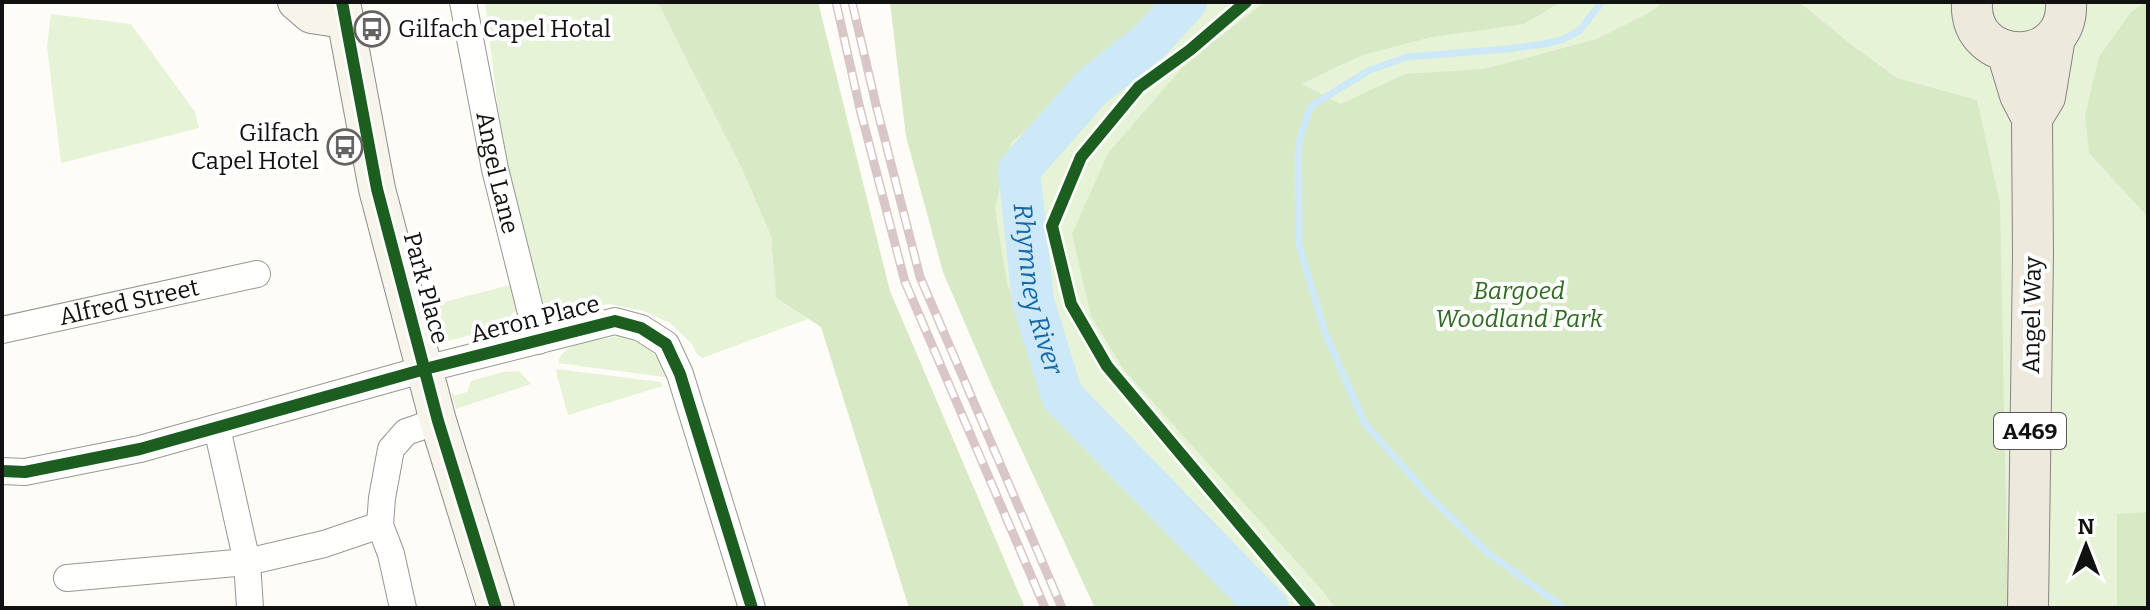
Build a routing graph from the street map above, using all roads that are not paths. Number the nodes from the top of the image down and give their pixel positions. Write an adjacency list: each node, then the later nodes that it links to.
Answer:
1 (296, 2): 4 (street)
2 (463, 2): 10 (street, Angel Lane)
3 (1970, 4): 6 (main road)
4 (343, 11): 11 (street, Park Place)
5 (2065, 12): 6 (main road, A469); 7 (main road, Angel Way / A469)
6 (2007, 52): 7 (main road, Angel Way / A469)
7 (2032, 118): 22 (main road, Angel Way / A469)
8 (257, 274): 9 (street, Alfred Street)
9 (3, 335)
10 (538, 341): 11 (street, Aeron Place); 21 (street, Aeron Place)
11 (425, 369): 12 (street, Park Place); 13 (street, Aeron Place)
12 (438, 421): 15 (street); 20 (street, Park Place)
13 (217, 428): 14 (street, Aeron Place); 16 (street)
14 (2, 471)
15 (380, 525): 16 (street); 19 (street)
16 (247, 562): 17 (street); 18 (street)
17 (67, 578)
18 (250, 608)
19 (403, 608)
20 (496, 608)
21 (752, 608)
22 (2028, 608)

